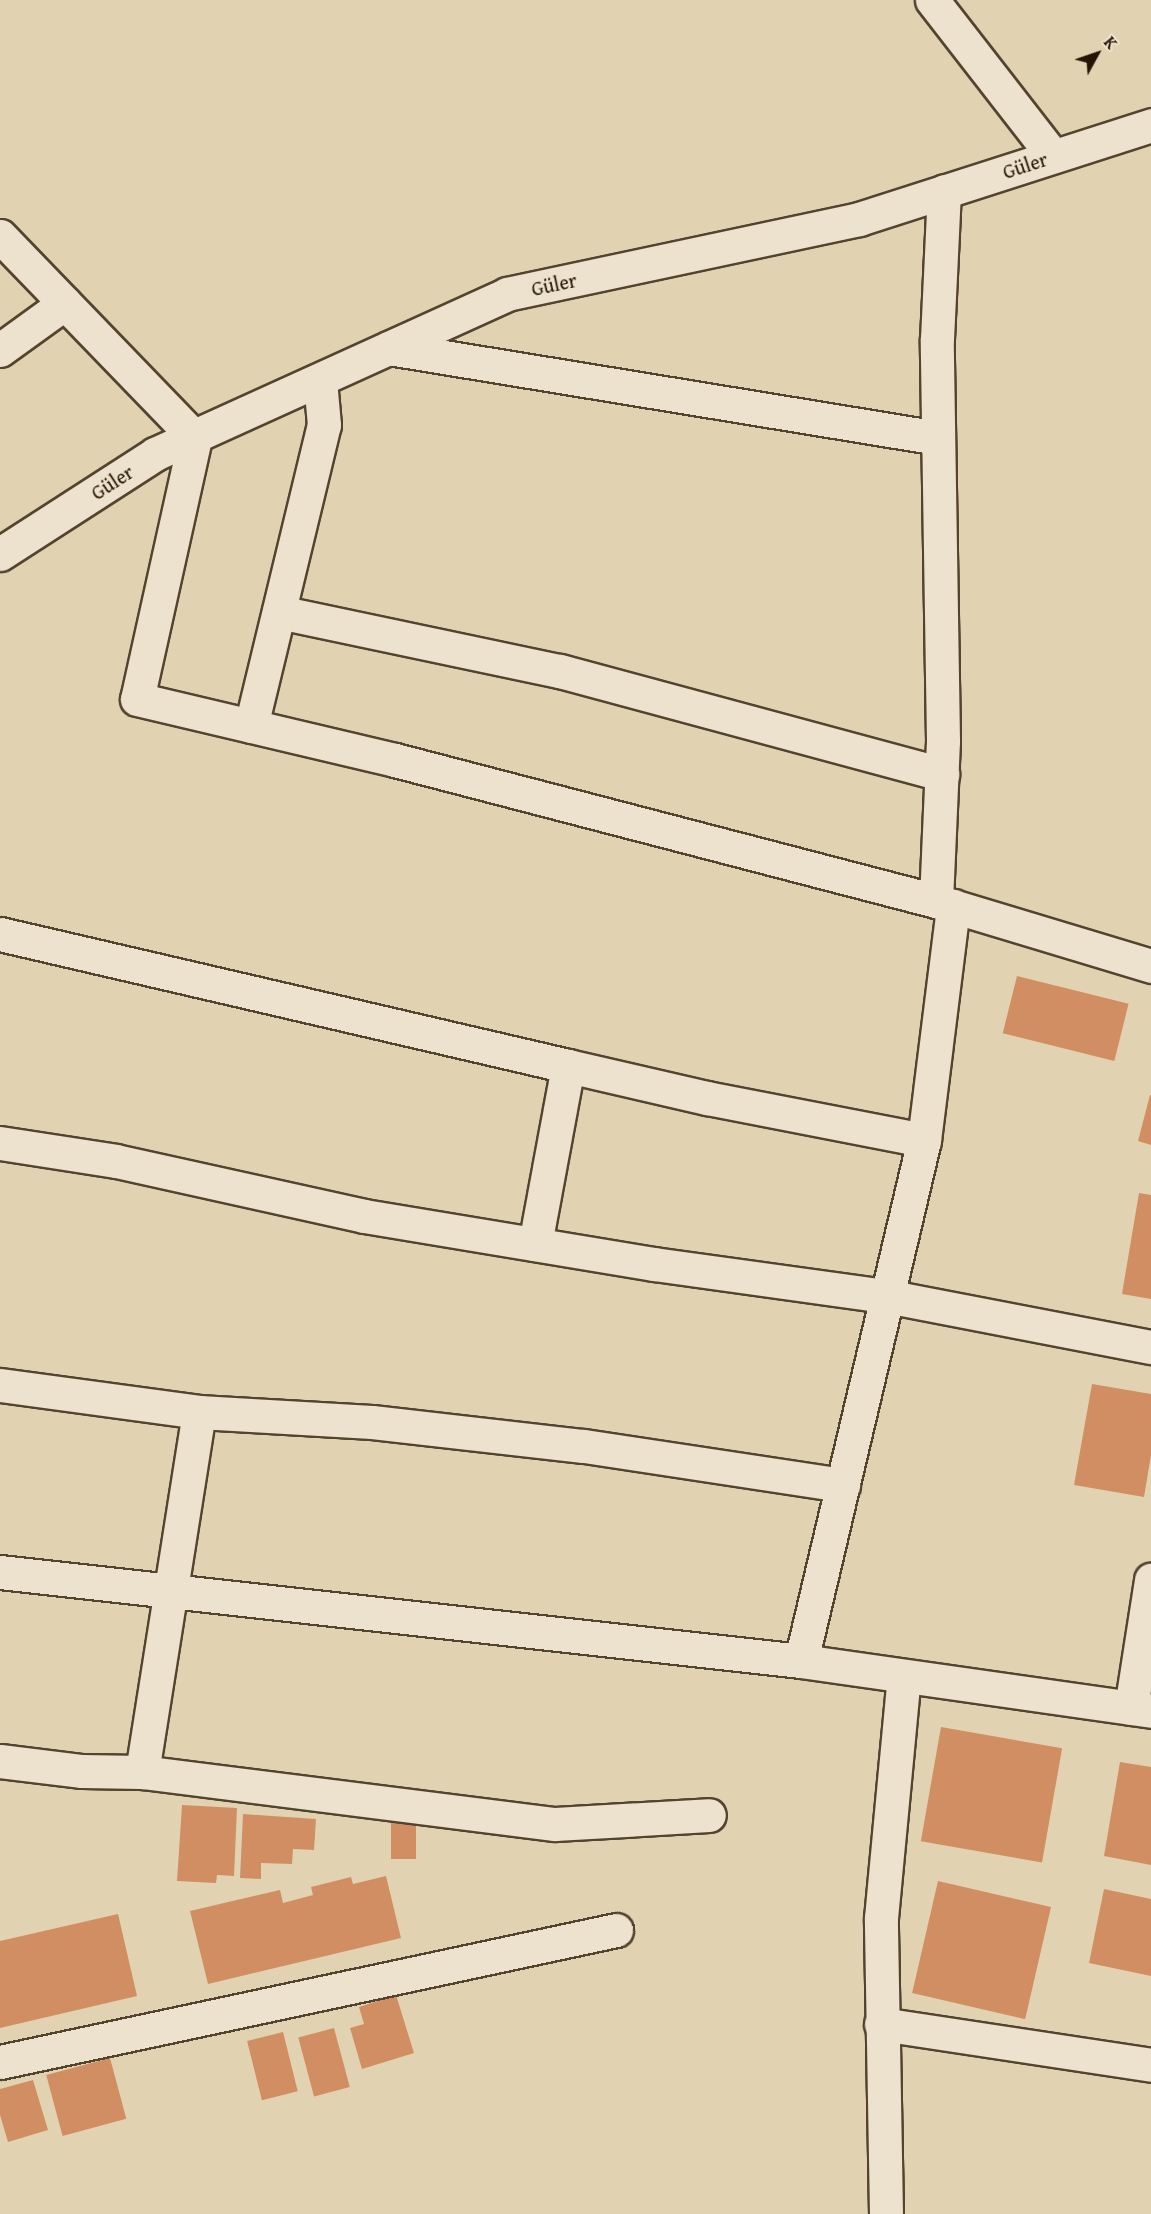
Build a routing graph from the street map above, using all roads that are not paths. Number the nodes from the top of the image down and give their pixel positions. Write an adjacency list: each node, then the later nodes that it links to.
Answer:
1 (947, 6): 3 (street)
2 (1151, 125): 3 (street, Güler)
3 (1053, 156): 4 (street, Güler)
4 (944, 191): 7 (street, Güler); 11 (street)
5 (0, 236): 6 (street)
6 (65, 303): 8 (street); 10 (street)
7 (389, 348): 9 (street, Güler); 11 (street)
8 (0, 350)
9 (320, 380): 10 (street, Güler); 13 (street)
10 (195, 438): 12 (street, Güler); 14 (street)
11 (938, 438): 15 (street)
12 (0, 554)
13 (279, 612): 14 (street); 15 (street)
14 (250, 726): 16 (street)
15 (942, 774): 16 (street)
16 (944, 904): 18 (street); 20 (street)
17 (0, 934): 19 (street)
18 (1151, 966)
19 (568, 1066): 20 (street); 22 (street)
20 (924, 1140): 23 (street)
21 (0, 1143): 22 (street)
22 (535, 1244): 23 (street)
23 (886, 1296): 24 (street); 27 (street)
24 (1151, 1347)
25 (0, 1386): 26 (street)
26 (199, 1412): 27 (street); 30 (street)
27 (843, 1485): 31 (street)
28 (0, 1572): 30 (street)
29 (1151, 1580): 33 (street)
30 (172, 1590): 31 (street); 35 (street)
31 (801, 1661): 32 (street)
32 (904, 1676): 33 (street); 38 (street)
33 (1141, 1709)
34 (0, 1761): 35 (street)
35 (142, 1772): 36 (street)
36 (709, 1815)
37 (616, 1930): 39 (street)
38 (881, 2024): 40 (street); 41 (street)
39 (0, 2062)
40 (1151, 2065)
41 (886, 2214)

